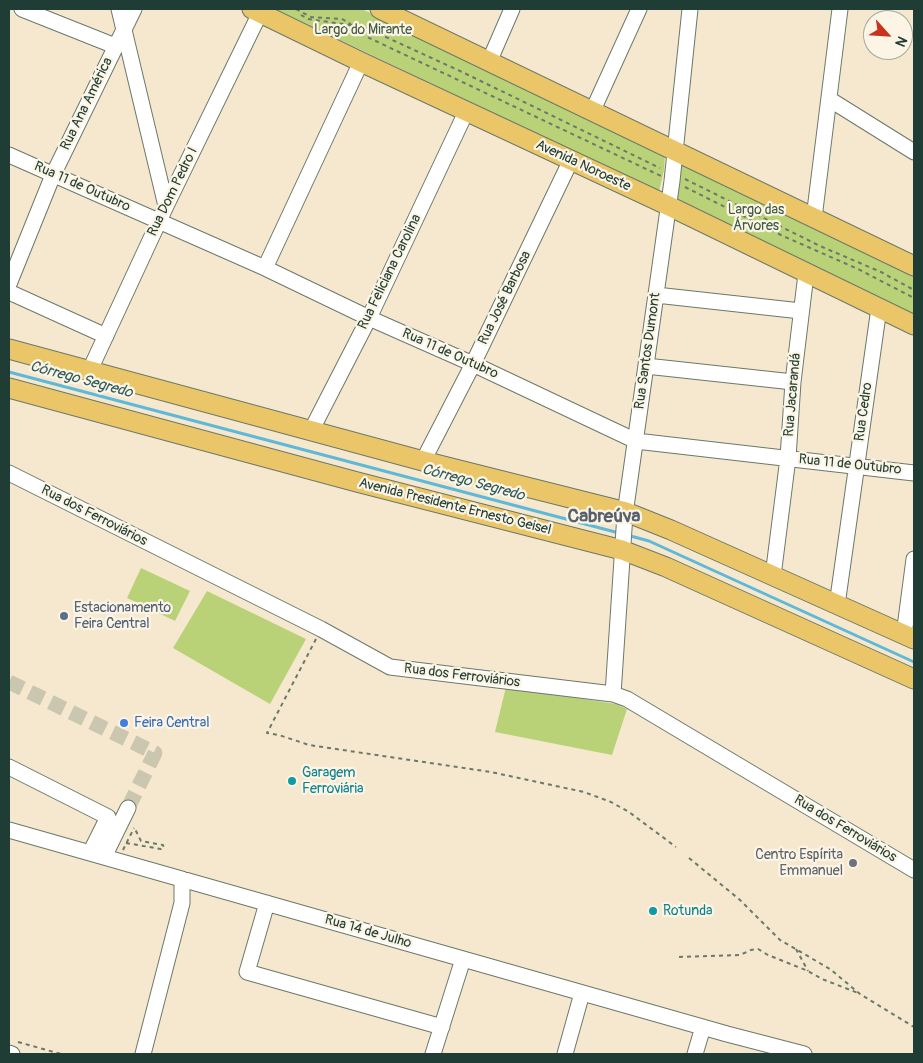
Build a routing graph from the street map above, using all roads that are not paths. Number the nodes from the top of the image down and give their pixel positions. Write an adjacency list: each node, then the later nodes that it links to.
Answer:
1 (22, 9): 11 (street)
2 (119, 9): 10 (street)
3 (134, 9): 10 (street, Rua Ana América)
4 (512, 9): 13 (street)
5 (639, 9): 15 (street)
6 (690, 9): 17 (street, Rua Santos Dumont)
7 (840, 9): 14 (street)
8 (384, 10): 13 (main road)
9 (256, 11): 12 (main road, Avenida Noroeste); 22 (street, Rua Dom Pedro I)
10 (124, 30): 11 (street, Rua Ana América); 22 (street)
11 (115, 46): 21 (street, Rua Ana América)
12 (361, 62): 16 (main road, Avenida Noroeste); 27 (street)
13 (489, 62): 15 (main road)
14 (829, 99): 18 (street); 24 (street)
15 (593, 110): 17 (main road)
16 (466, 112): 20 (main road, Avenida Noroeste); 34 (street, Rua Feliciana Carolina)
17 (676, 151): 23 (street, Rua Santos Dumont); 24 (main road)
18 (914, 152)
19 (9, 155): 21 (street, Rua 11 de Outubro)
20 (570, 160): 23 (main road, Avenida Noroeste); 38 (street, Rua José Barbosa)
21 (53, 175): 25 (street, Rua 11 de Outubro); 29 (street, Rua Ana América)
22 (166, 206): 25 (street, Rua Dom Pedro I)
23 (669, 206): 28 (main road, Avenida Noroeste); 31 (street, Rua Santos Dumont)
24 (814, 218): 26 (main road)
25 (159, 220): 27 (street, Rua 11 de Outubro); 36 (street, Rua Dom Pedro I)
26 (914, 266)
27 (265, 268): 34 (street, Rua 11 de Outubro)
28 (806, 274): 32 (main road, Avenida Noroeste); 33 (street, Rua Jacarandá)
29 (9, 284)
30 (9, 292): 36 (street)
31 (656, 295): 33 (street); 39 (street, Rua Santos Dumont)
32 (878, 308): 35 (main road, Avenida Noroeste); 47 (street, Rua Cedro)
33 (801, 311): 41 (street, Rua Jacarandá)
34 (369, 318): 38 (street, Rua 11 de Outubro); 43 (street, Rua Feliciana Carolina)
35 (914, 325)
36 (106, 336): 40 (street, Rua Dom Pedro I)
37 (9, 349): 40 (main road)
38 (473, 364): 44 (street, Rua 11 de Outubro); 46 (street, Rua José Barbosa)
39 (646, 366): 41 (street); 44 (street, Rua Santos Dumont)
40 (89, 372): 43 (main road)
41 (793, 382): 45 (street, Rua Jacarandá)
42 (9, 388): 51 (main road, Avenida Presidente Ernesto Geisel)
43 (312, 431): 46 (main road)
44 (636, 441): 45 (street, Rua 11 de Outubro); 50 (street, Rua Santos Dumont)
45 (788, 458): 47 (street, Rua 11 de Outubro); 53 (street, Rua Jacarandá)
46 (423, 461): 50 (main road)
47 (856, 466): 49 (street, Rua 11 de Outubro); 54 (street, Rua Cedro)
48 (9, 473): 57 (street, Rua dos Ferroviários)
49 (914, 473)
50 (626, 513): 51 (street, Rua Santos Dumont); 53 (main road)
51 (622, 548): 56 (main road, Avenida Presidente Ernesto Geisel); 57 (street, Rua Santos Dumont)
52 (914, 559): 55 (street)
53 (774, 576): 54 (main road)
54 (837, 606): 55 (main road)
55 (909, 637)
56 (914, 679)
57 (613, 694): 62 (street, Rua dos Ferroviários)
58 (9, 766): 61 (street)
59 (128, 808): 61 (street)
60 (9, 830): 61 (street, Rua 14 de Julho)
61 (97, 855): 63 (street, Rua 14 de Julho)
62 (914, 870)
63 (182, 880): 64 (street, Rua 14 de Julho); 70 (street)
64 (267, 903): 65 (street, Rua 14 de Julho); 67 (street)
65 (463, 958): 66 (street, Rua 14 de Julho); 67 (street)
66 (582, 993): 68 (street, Rua 14 de Julho); 72 (street)
67 (442, 1027): 71 (street)
68 (702, 1027): 69 (street, Rua 14 de Julho); 73 (street)
69 (727, 1034): 74 (street, Rua 14 de Julho); 75 (street, Rua 14 de Julho)
70 (143, 1054)
71 (433, 1054)
72 (565, 1054)
73 (695, 1054)
74 (781, 1054)
75 (804, 1054)

